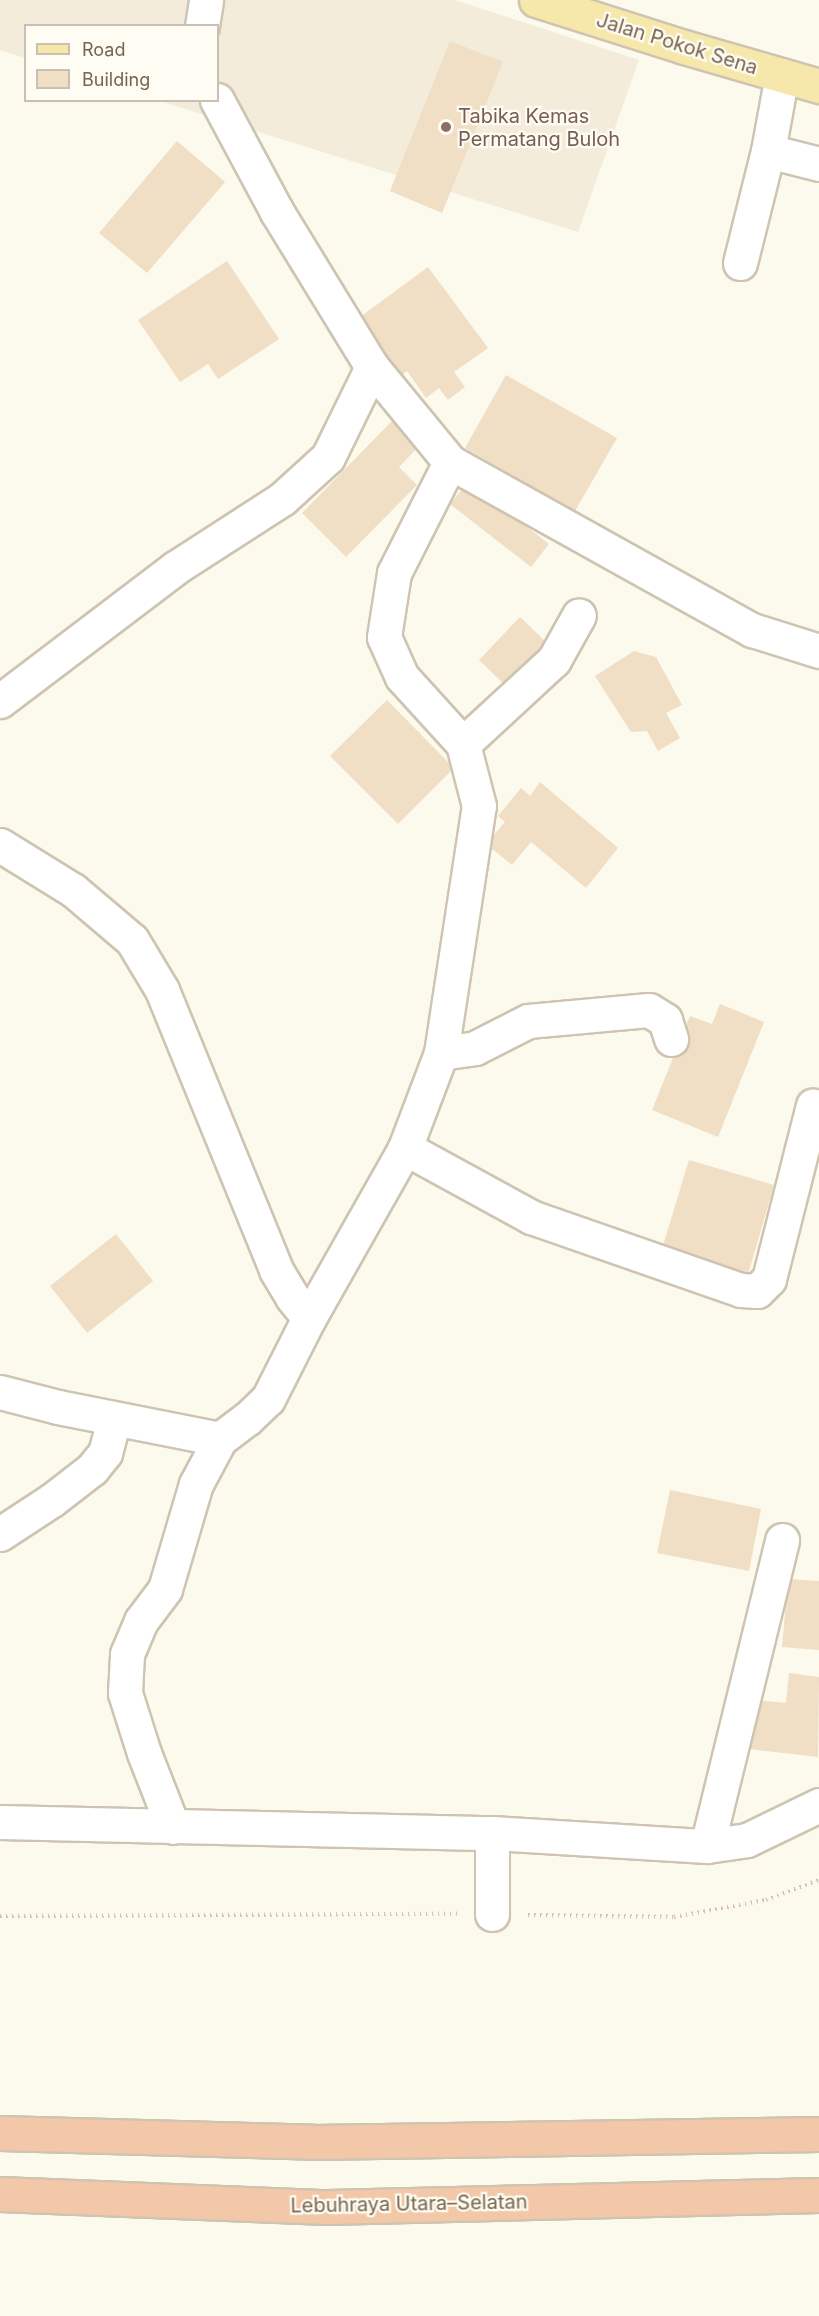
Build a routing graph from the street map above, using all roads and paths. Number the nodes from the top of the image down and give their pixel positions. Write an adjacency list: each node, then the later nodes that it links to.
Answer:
1 (206, 0): 3 (street)
2 (536, 0): 4 (main road, Jalan Pokok Sena)
3 (202, 24)
4 (782, 75): 5 (main road, Jalan Pokok Sena); 7 (street)
5 (819, 86)
6 (218, 102): 10 (street)
7 (768, 151): 8 (street); 9 (street)
8 (819, 164)
9 (740, 263)
10 (372, 367): 11 (street); 14 (street)
11 (450, 462): 13 (street); 15 (street)
12 (579, 615): 15 (street)
13 (819, 651)
14 (0, 701)
15 (464, 744): 18 (street)
16 (0, 844): 21 (street)
17 (670, 1039): 18 (street)
18 (441, 1053): 20 (street)
19 (813, 1105): 20 (street)
20 (405, 1148): 21 (street)
21 (309, 1318): 24 (street)
22 (0, 1392): 23 (street)
23 (114, 1419): 24 (street); 25 (street)
24 (220, 1439): 29 (street)
25 (0, 1534)
26 (782, 1540): 31 (street)
27 (819, 1805): 31 (street)
28 (0, 1822): 29 (street)
29 (173, 1827): 30 (street)
30 (492, 1833): 31 (street); 33 (street)
31 (707, 1846)
32 (819, 1880): 33 (path)
33 (492, 1914): 34 (path)
34 (0, 1916)
35 (0, 2133): 36 (highway)
36 (819, 2134)
37 (0, 2194): 38 (highway, Lebuhraya Utara–Selatan)
38 (819, 2194)

